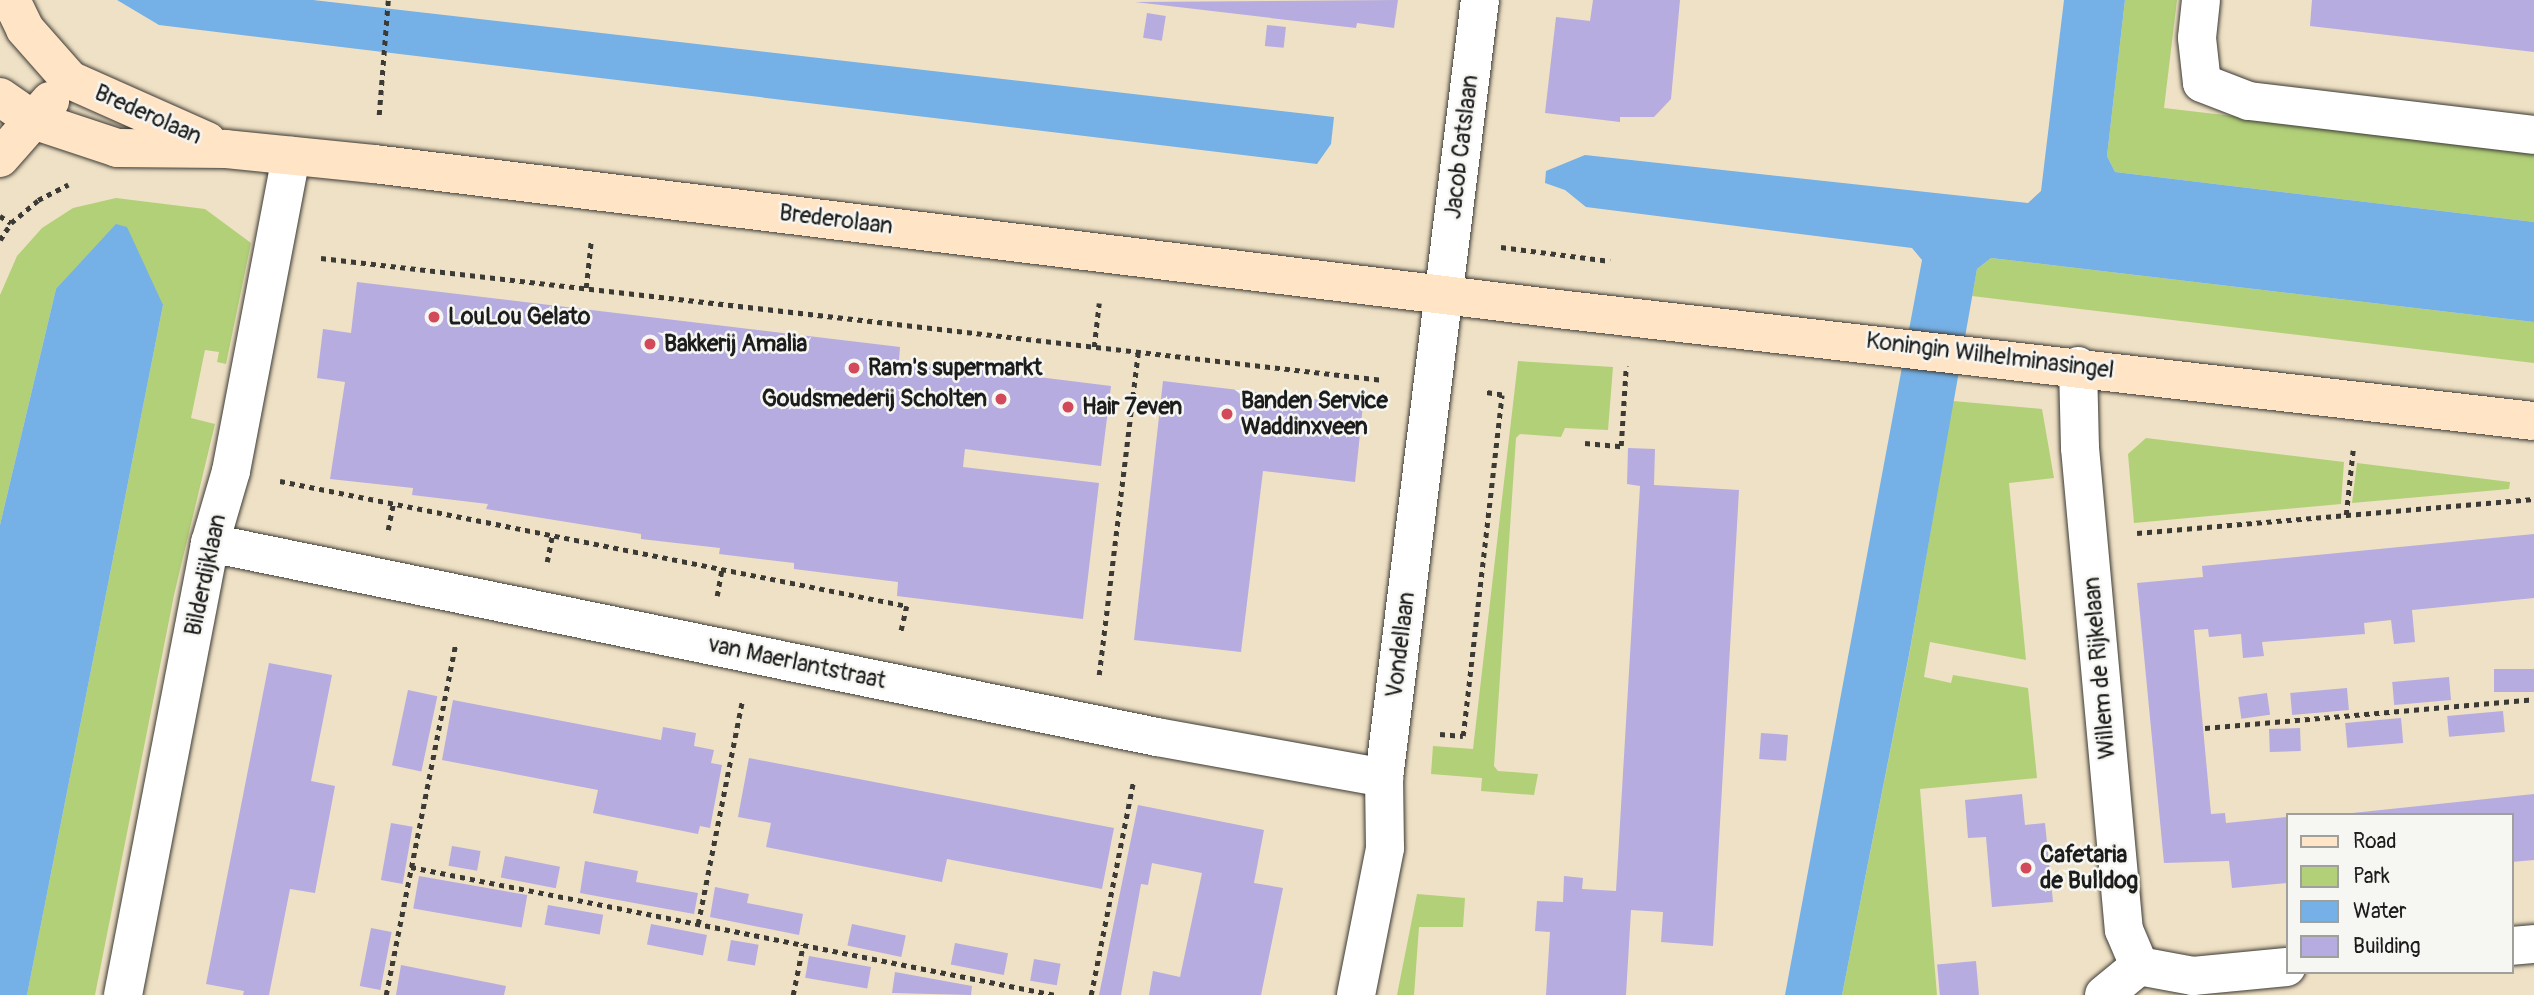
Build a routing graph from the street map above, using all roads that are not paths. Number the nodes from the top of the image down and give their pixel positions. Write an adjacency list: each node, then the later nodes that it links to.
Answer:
1 (10, 0): 4 (street)
2 (1480, 0): 11 (street, Jacob Catslaan)
3 (2201, 0): 7 (street)
4 (70, 79): 6 (street); 8 (street, Brederolaan)
5 (0, 97): 6 (street, Brederolaan)
6 (33, 120): 8 (street, Brederolaan); 10 (street)
7 (2534, 135)
8 (226, 149): 9 (street, Brederolaan)
9 (291, 156): 11 (street, Brederolaan); 14 (street, Bilderdijklaan)
10 (0, 158)
11 (1445, 294): 12 (street, Koningin Wilhelminasingel); 15 (street, Vondellaan)
12 (2078, 366): 13 (street, Koningin Wilhelminasingel); 18 (street, Willem de Rijkelaan)
13 (2534, 421)
14 (210, 543): 15 (street, van Maerlantstraat); 20 (street, Bilderdijklaan)
15 (1384, 778): 21 (street, Vondellaan)
16 (2534, 944): 17 (street)
17 (2513, 946)
18 (2139, 966): 19 (street); 22 (street)
19 (2286, 967)
20 (124, 995)
21 (1356, 995)
22 (2104, 995)

